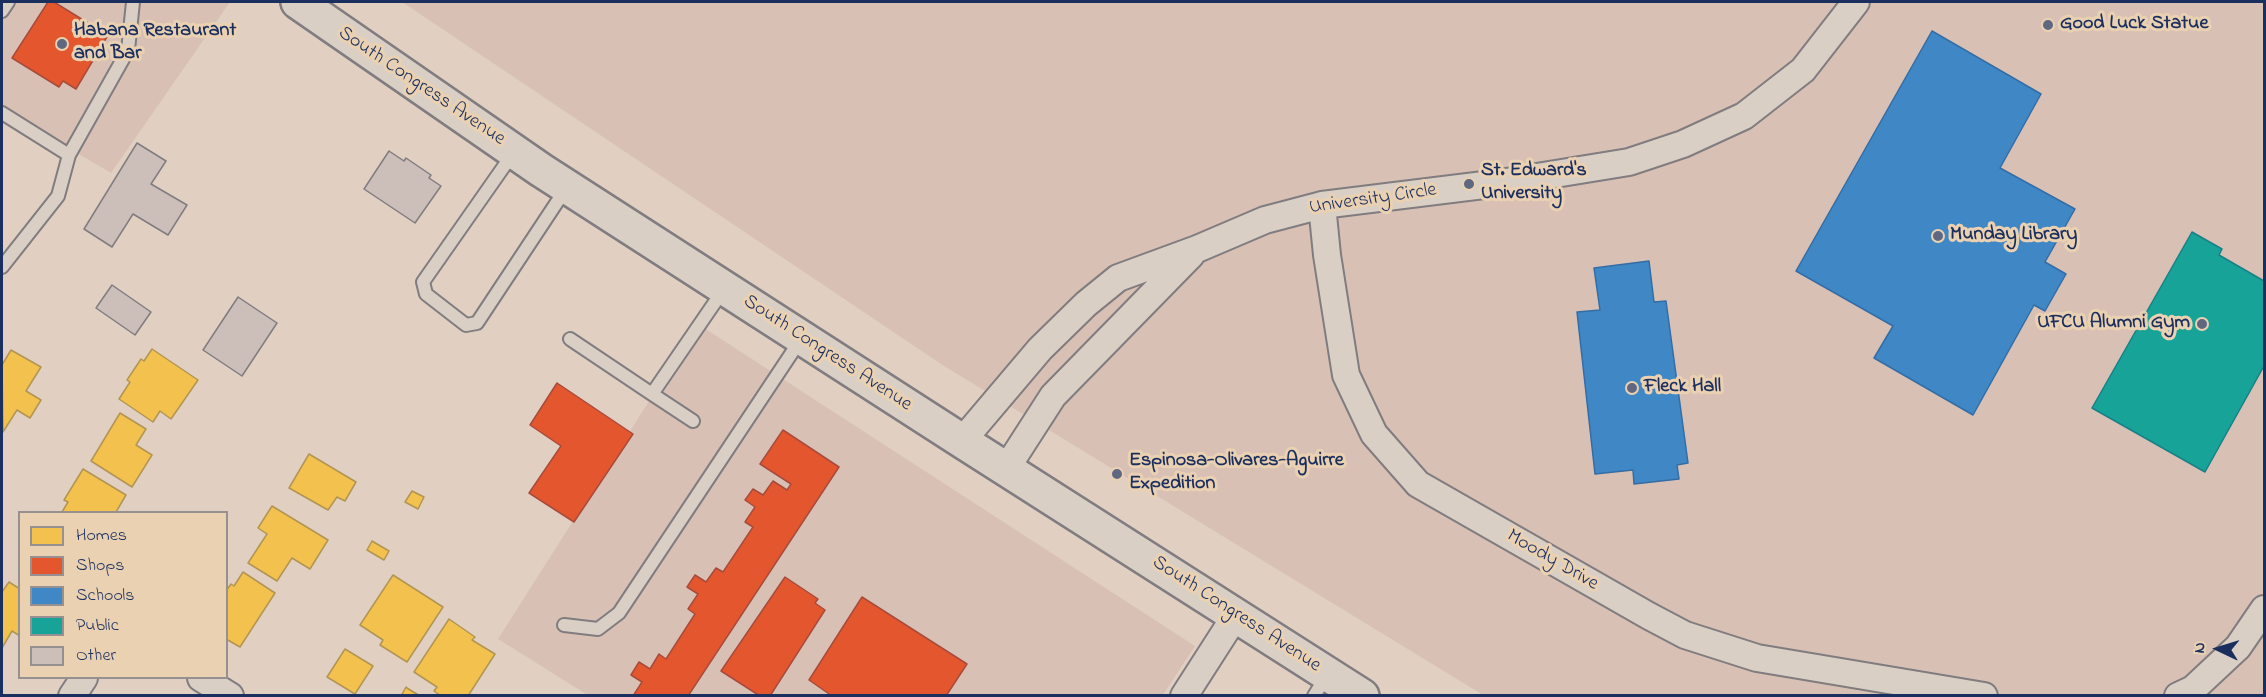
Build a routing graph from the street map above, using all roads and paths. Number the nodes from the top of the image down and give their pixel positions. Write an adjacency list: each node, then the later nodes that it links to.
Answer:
1 (8, 2): 5 (lane)
2 (133, 2): 8 (lane)
3 (298, 2): 7 (main road, South Congress Avenue)
4 (1856, 2): 10 (street, University Circle)
5 (2, 11)
6 (2, 113): 8 (lane)
7 (515, 151): 9 (main road, South Congress Avenue); 9 (lane)
8 (69, 155): 12 (lane)
9 (568, 186): 13 (main road, South Congress Avenue)
10 (1322, 205): 11 (street, University Circle); 30 (street, Moody Drive)
11 (1197, 249): 18 (street, University Circle); 19 (street, University Circle)
12 (2, 267)
13 (725, 288): 14 (main road, South Congress Avenue); 16 (lane)
14 (801, 338): 18 (main road, South Congress Avenue); 22 (lane)
15 (570, 339): 16 (lane)
16 (652, 394): 17 (lane)
17 (693, 421)
18 (962, 441): 19 (main road, South Congress Avenue)
19 (1006, 469): 21 (main road, South Congress Avenue)
20 (2265, 609): 31 (street)
21 (1236, 615): 25 (main road, South Congress Avenue); 28 (street)
22 (564, 625)
23 (83, 679): 26 (street)
24 (203, 679): 27 (street)
25 (1321, 685): 29 (main road, South Congress Avenue)
26 (72, 696)
27 (230, 696)
28 (1184, 696)
29 (1362, 696)
30 (1984, 696)
31 (2178, 696)

